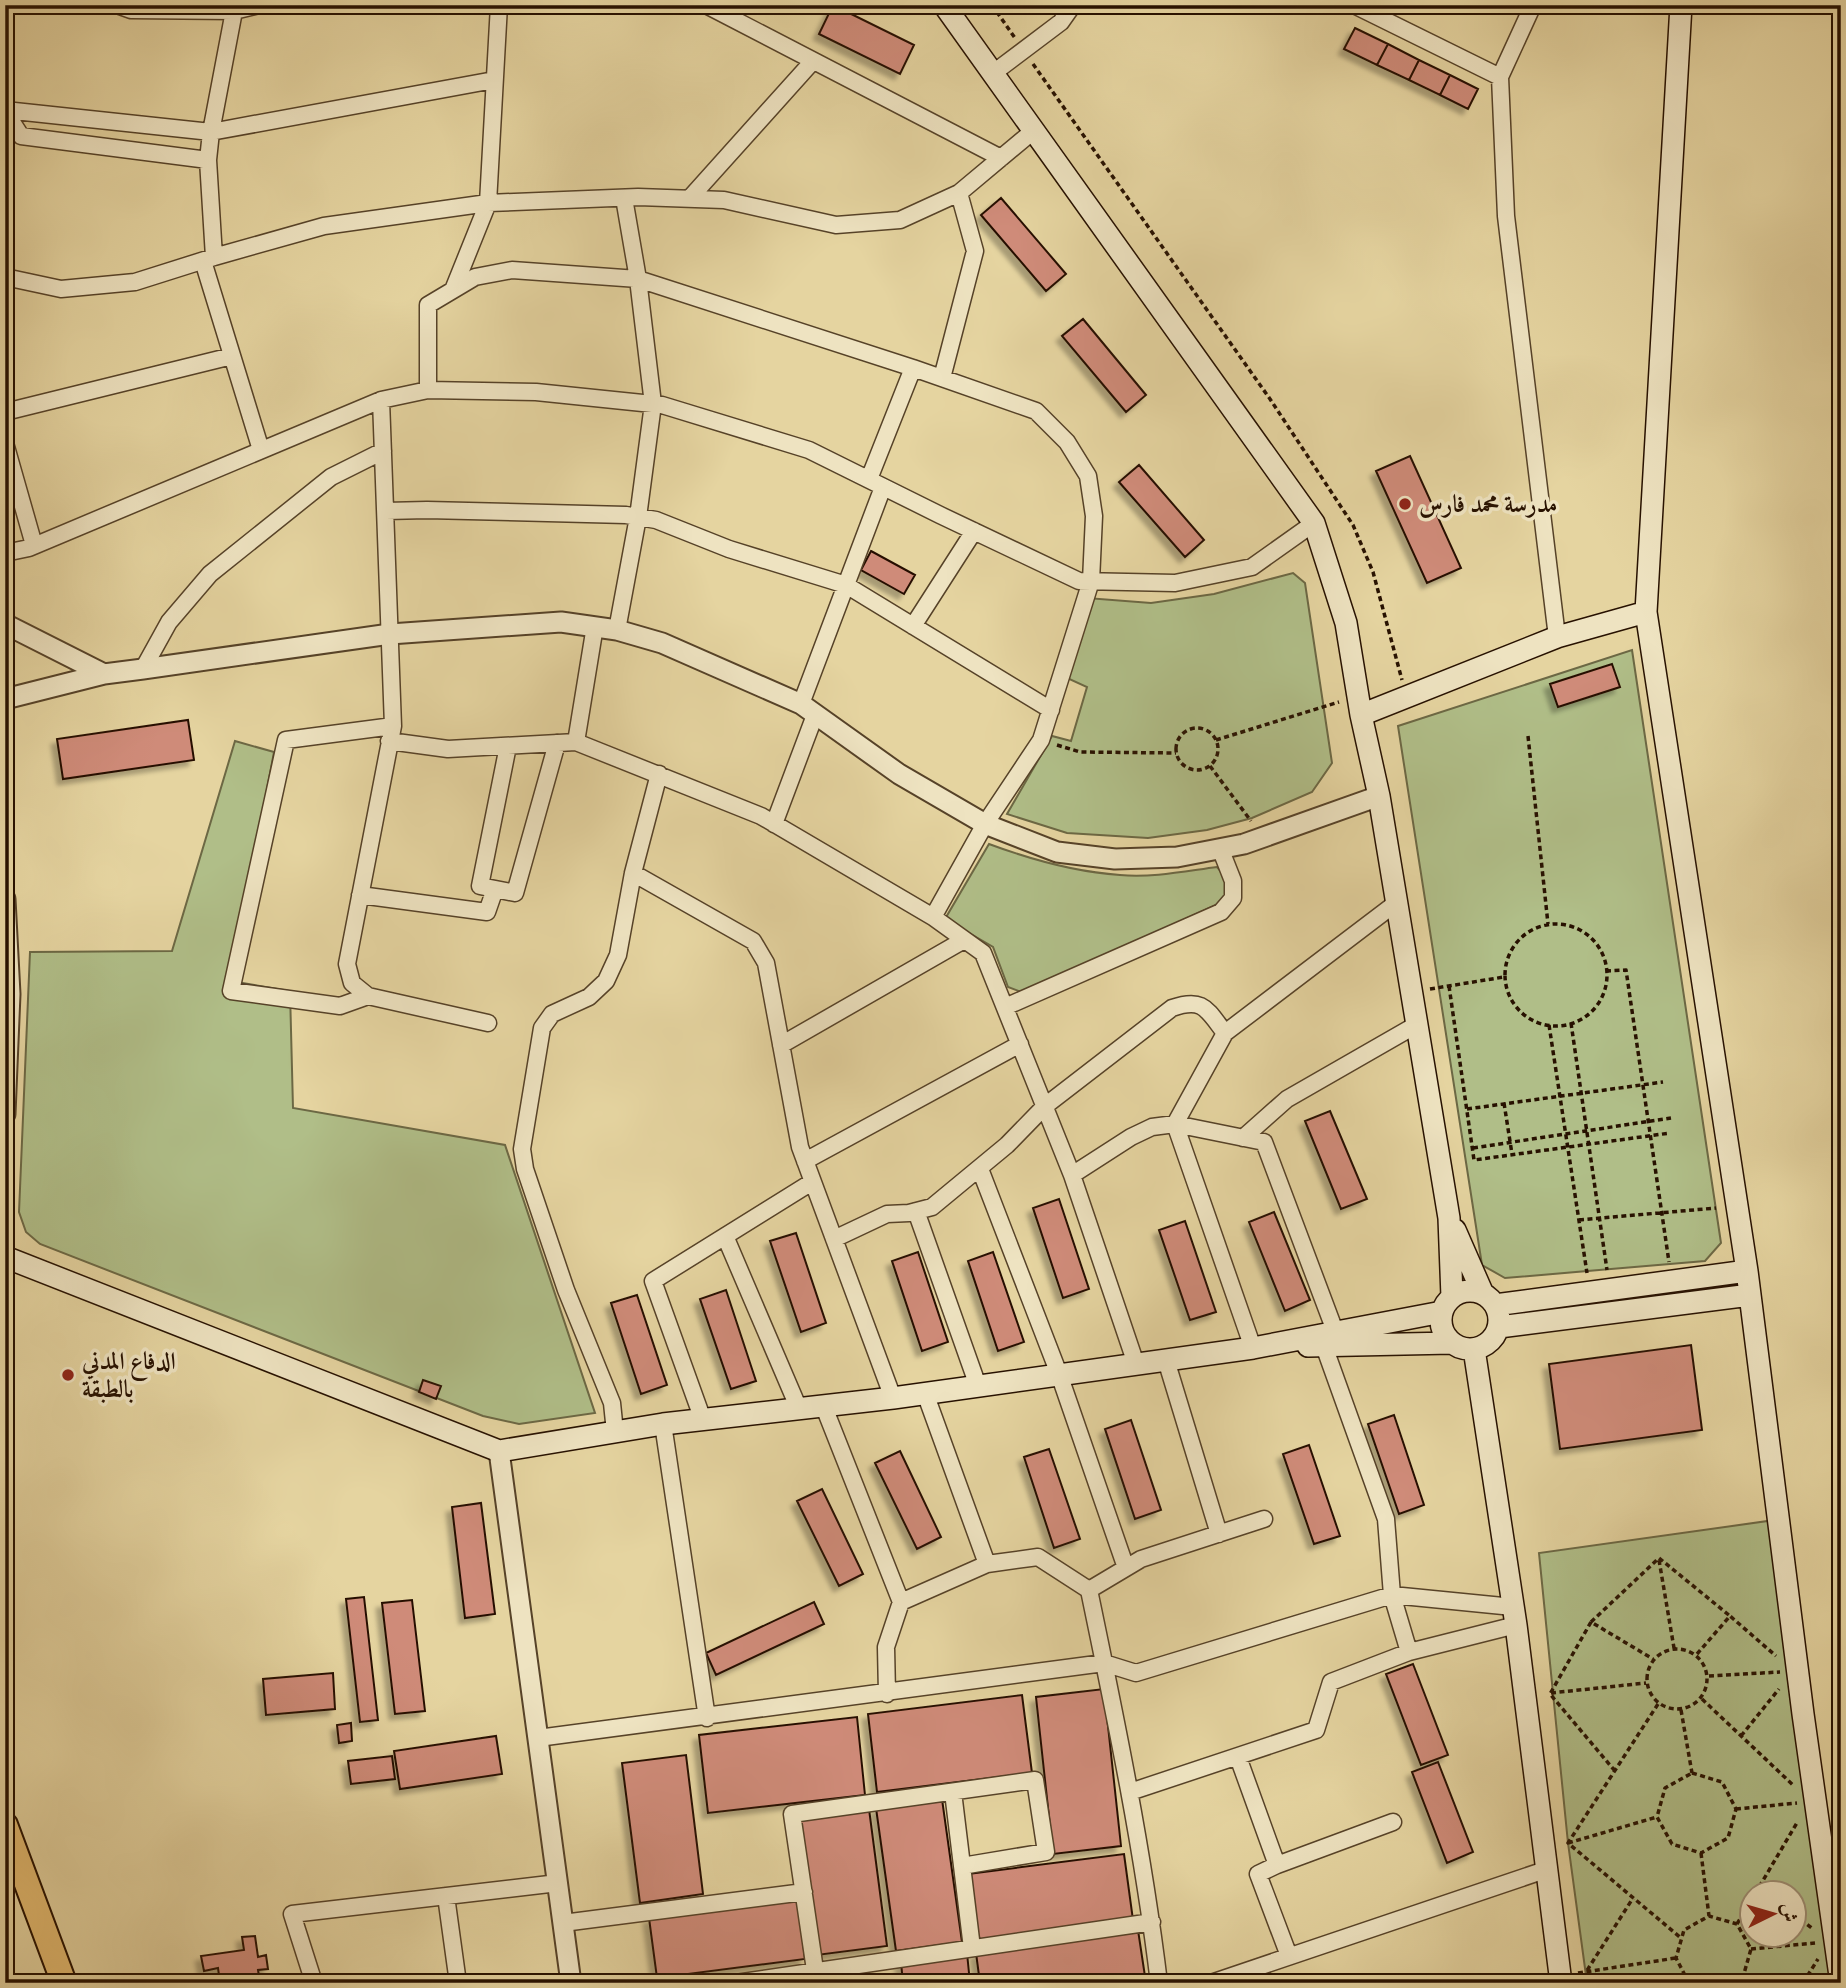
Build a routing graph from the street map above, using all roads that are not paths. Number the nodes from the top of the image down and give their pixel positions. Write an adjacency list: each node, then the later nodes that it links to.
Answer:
1 (117, 5): 10 (street)
2 (259, 5): 10 (street)
3 (499, 5): 14 (street)
4 (706, 5): 11 (street)
5 (944, 5): 12 (main road)
6 (1073, 5): 12 (street)
7 (1354, 5): 13 (street)
8 (1533, 5): 13 (street)
9 (1681, 5): 47 (main road)
10 (234, 8): 16 (street)
11 (813, 61): 18 (street); 22 (street)
12 (992, 74): 17 (main road)
13 (1500, 77): 53 (street)
14 (494, 80): 16 (street); 23 (street)
15 (5, 111): 16 (street); 19 (street)
16 (211, 132): 19 (street)
17 (1032, 132): 18 (street); 41 (main road)
18 (1001, 158): 20 (street)
19 (208, 160): 24 (street)
20 (959, 193): 22 (street); 30 (street)
21 (624, 198): 22 (street); 23 (street); 25 (street)
22 (689, 199)
23 (488, 202): 24 (street); 27 (street)
24 (209, 259): 26 (street); 28 (street)
25 (638, 279): 27 (street); 29 (street); 33 (street)
26 (6, 282)
27 (453, 290): 31 (street)
28 (232, 356): 34 (street); 36 (street)
29 (913, 368): 30 (street); 38 (street)
30 (942, 378): 45 (street)
31 (428, 390): 32 (street); 33 (street)
32 (381, 400): 36 (street); 37 (street)
33 (653, 404): 38 (street); 40 (street)
34 (5, 412)
35 (5, 443): 43 (street)
36 (261, 450): 43 (street)
37 (383, 451): 39 (street); 54 (street)
38 (876, 483): 42 (street); 46 (street)
39 (386, 511): 40 (street); 52 (street)
40 (638, 517): 46 (street); 51 (street)
41 (1314, 523): 45 (street); 57 (main road)
42 (974, 531): 45 (street); 50 (street)
43 (34, 545): 44 (street)
44 (5, 553)
45 (1091, 581): 59 (street)
46 (846, 584): 50 (street); 58 (street)
47 (1646, 612): 53 (main road); 96 (main road)
48 (5, 624): 55 (street)
49 (594, 626): 51 (street); 52 (street); 61 (street)
50 (913, 626): 59 (street)
51 (617, 630): 58 (street)
52 (390, 634): 54 (street); 60 (street)
53 (1557, 637): 57 (main road)
54 (142, 668): 55 (street)
55 (104, 674): 56 (street)
56 (5, 699)
57 (1360, 706): 65 (main road)
58 (808, 710): 66 (street); 67 (street)
59 (1051, 710): 67 (street)
60 (391, 734): 63 (street); 71 (street); 76 (street)
61 (576, 742): 62 (street); 64 (street)
62 (557, 743): 63 (street); 70 (street)
63 (508, 746): 70 (street)
64 (659, 774): 66 (street); 69 (street)
65 (1379, 796): 68 (street); 73 (main road)
66 (774, 824): 74 (street)
67 (985, 824): 68 (street); 74 (street)
68 (1220, 848): 77 (street)
69 (633, 873): 82 (street); 115 (street)
70 (495, 889): 71 (street)
71 (360, 895): 76 (street)
72 (5, 899): 84 (street)
73 (1396, 903): 79 (main road); 80 (street)
74 (933, 917): 75 (street)
75 (964, 940): 77 (street); 82 (street)
76 (368, 996): 78 (street)
77 (1005, 1007): 81 (street)
78 (488, 1023)
79 (1416, 1025): 86 (street); 92 (main road)
80 (1225, 1033): 83 (street); 85 (street)
81 (1020, 1044): 83 (street); 87 (street)
82 (781, 1045): 87 (street)
83 (1045, 1106): 88 (street); 89 (street)
84 (5, 1114)
85 (1175, 1124): 86 (street); 89 (street); 103 (street)
86 (1244, 1138): 101 (street)
87 (805, 1161): 90 (street)
88 (980, 1170): 91 (street); 107 (street)
89 (1072, 1175): 106 (street)
90 (813, 1182): 93 (street); 94 (street)
91 (916, 1211): 94 (street); 108 (street)
92 (1449, 1219): 98 (main road); 99 (main road)
93 (726, 1236): 112 (street); 113 (street)
94 (834, 1240): 110 (street)
95 (5, 1257): 116 (main road)
96 (1747, 1271): 97 (main road); 98 (main road)
97 (1750, 1295): 100 (main road); 155 (main road)
98 (1489, 1299): 99 (main road); 100 (main road)
99 (1447, 1304): 101 (main road); 102 (main road)
100 (1499, 1327): 104 (main road)
101 (1329, 1338): 102 (main road); 103 (main road); 122 (street)
102 (1452, 1343): 104 (main road)
103 (1253, 1348): 105 (main road)
104 (1474, 1349): 124 (main road)
105 (1166, 1360): 106 (main road); 118 (street)
106 (1136, 1364): 107 (main road)
107 (1059, 1374): 108 (main road); 120 (street)
108 (978, 1386): 109 (main road)
109 (925, 1393): 110 (main road); 119 (street)
110 (893, 1398): 111 (main road)
111 (824, 1407): 112 (main road); 123 (street)
112 (799, 1409): 113 (main road)
113 (703, 1420): 114 (main road)
114 (663, 1424): 115 (main road); 128 (street)
115 (615, 1432): 116 (main road)
116 (499, 1451): 129 (street)
117 (1264, 1519): 118 (street)
118 (1219, 1534): 120 (street)
119 (987, 1564): 121 (street); 123 (street)
120 (1126, 1568): 121 (street)
121 (1089, 1590): 126 (street)
122 (1392, 1595): 124 (street); 125 (street); 126 (street)
123 (901, 1602): 127 (street)
124 (1515, 1616): 125 (street); 135 (main road)
125 (1409, 1652): 130 (street)
126 (1104, 1663): 127 (street); 132 (street)
127 (887, 1694): 128 (street)
128 (707, 1718): 129 (street)
129 (538, 1738): 138 (street)
130 (1238, 1757): 132 (street); 136 (street)
131 (953, 1792): 137 (street); 137 (street); 139 (street)
132 (1130, 1792): 141 (street)
133 (1393, 1822): 136 (street)
134 (5, 1825): 148 (main road)
135 (1547, 1859): 144 (street); 147 (main road)
136 (1277, 1865): 144 (street)
137 (962, 1866): 143 (street)
138 (558, 1883): 140 (street); 142 (street)
139 (804, 1892): 142 (street); 145 (street)
140 (446, 1896): 149 (street); 150 (street)
141 (1152, 1922): 143 (street); 153 (street)
142 (563, 1923): 151 (street)
143 (972, 1948): 146 (street)
144 (1289, 1956): 154 (street)
145 (815, 1970): 146 (street); 152 (street)
146 (840, 1975)
147 (1561, 1979)
148 (64, 1983)
149 (314, 1983)
150 (458, 1983)
151 (571, 1983)
152 (736, 1983)
153 (1159, 1983)
154 (1211, 1983)
155 (1840, 1983)

